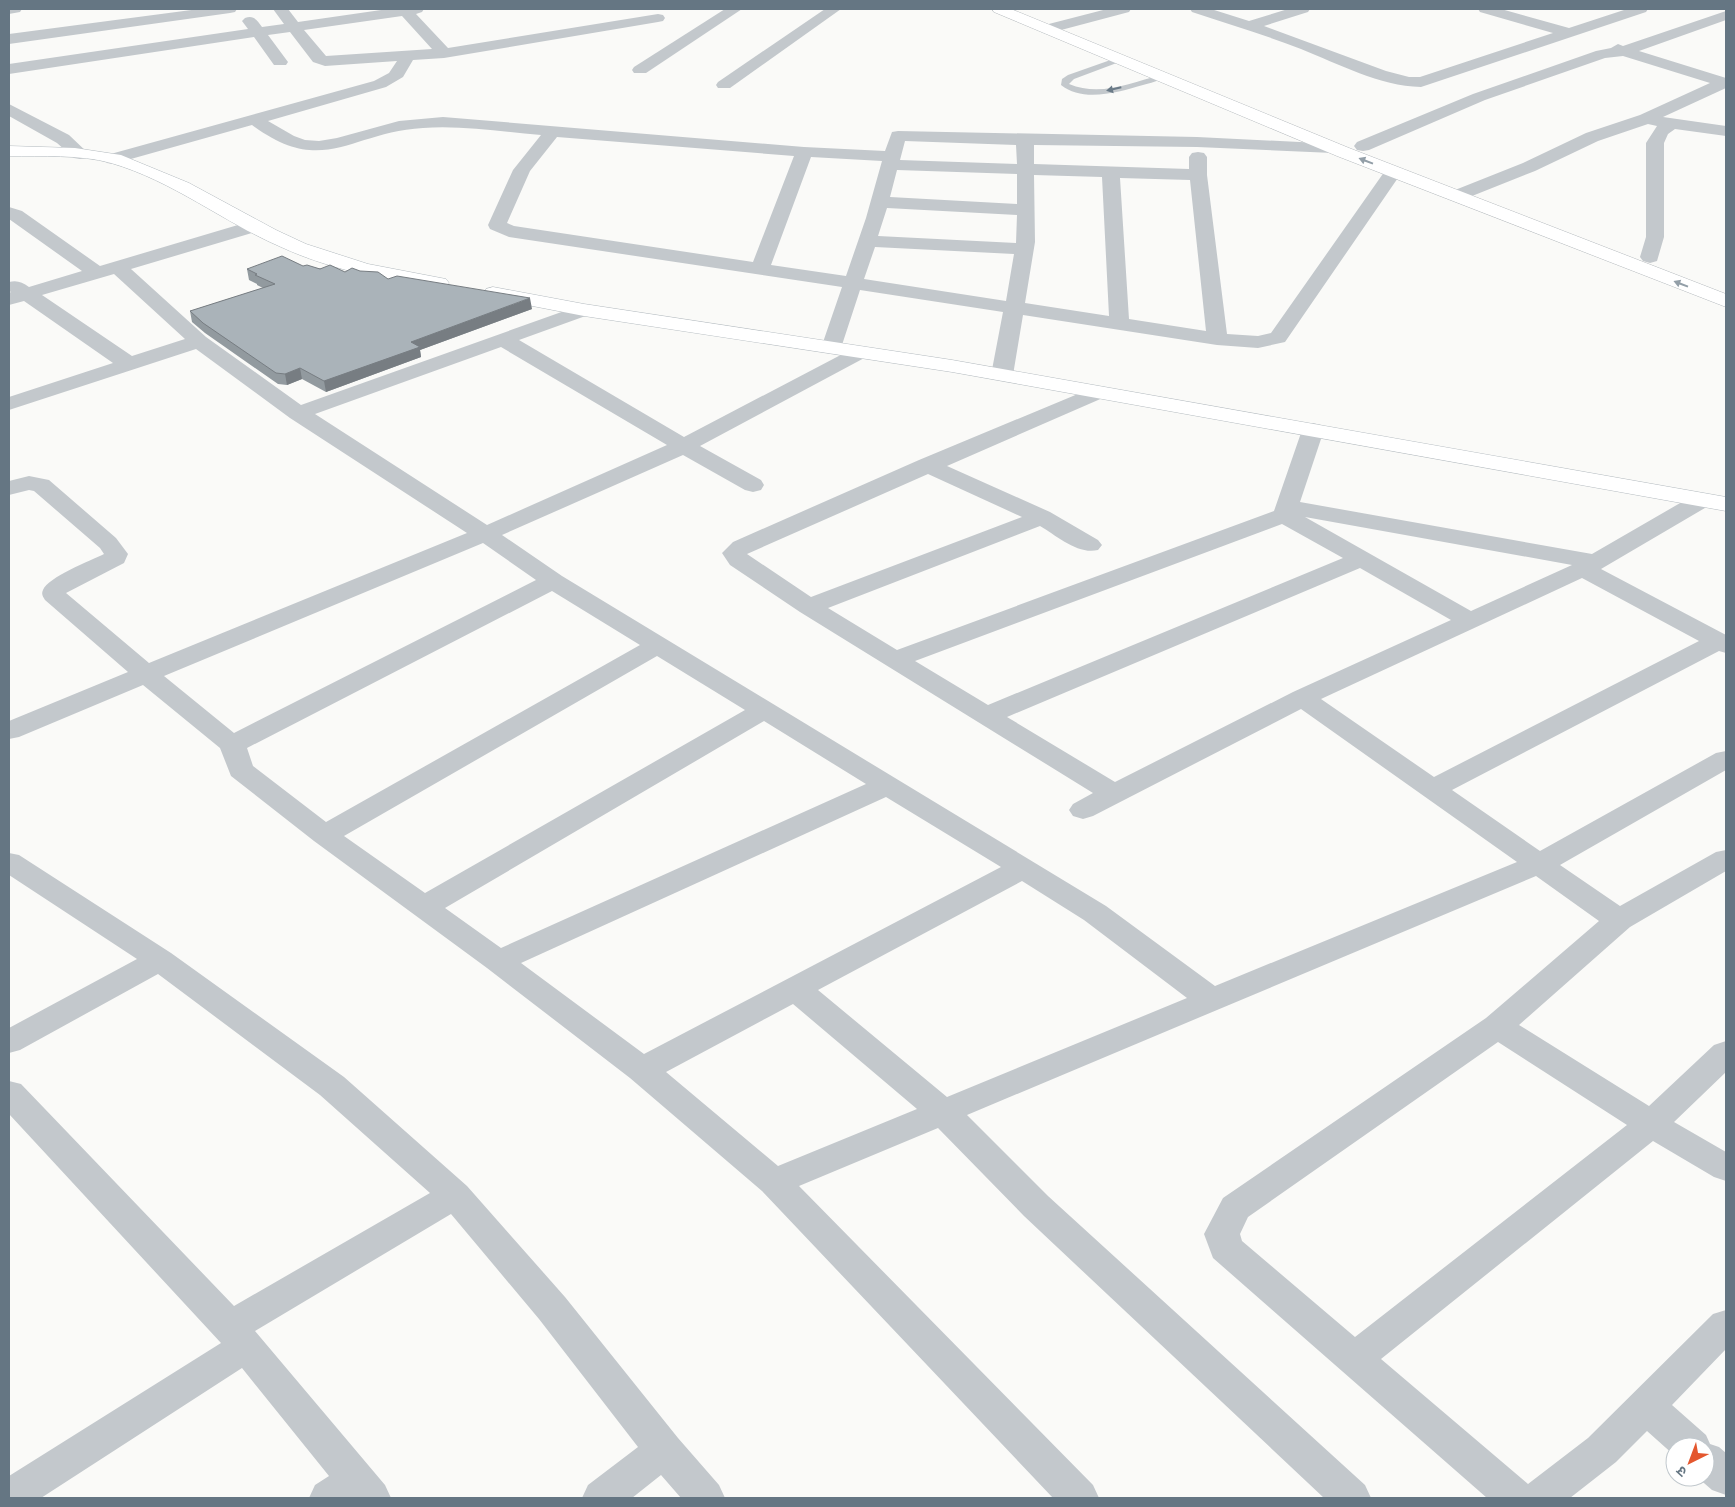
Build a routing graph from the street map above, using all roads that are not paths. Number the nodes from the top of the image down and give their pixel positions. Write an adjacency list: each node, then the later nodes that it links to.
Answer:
1 (15, 9): 14 (street)
2 (230, 9): 24 (street)
3 (239, 9): 22 (street)
4 (280, 9): 20 (street)
5 (409, 9): 20 (street); 26 (street)
6 (735, 9): 31 (street)
7 (834, 9): 34 (street)
8 (999, 9): 21 (main road)
9 (1029, 9): 18 (main road)
10 (1124, 9): 18 (street)
11 (1197, 9): 19 (street)
12 (1485, 9): 23 (street)
13 (1641, 9): 23 (street)
14 (9, 10)
15 (1293, 10): 19 (street)
16 (1726, 15): 25 (street)
17 (658, 18): 26 (street)
18 (1065, 24): 21 (street); 43 (main road)
19 (1248, 26): 23 (street)
20 (296, 27): 22 (street); 27 (street)
21 (1046, 29): 28 (main road)
22 (259, 33): 29 (street); 30 (street)
23 (1568, 33): 25 (street)
24 (9, 39)
25 (1623, 51): 33 (street); 43 (street)
26 (444, 52): 27 (street)
27 (407, 56): 36 (street)
28 (1119, 59): 32 (main road); 32 (lane, one-way to 28)
29 (280, 62)
30 (9, 69)
31 (640, 70)
32 (1161, 76): 44 (main road)
33 (1725, 83): 37 (street)
34 (724, 85)
35 (9, 109): 47 (street)
36 (255, 119): 40 (street); 48 (street)
37 (1646, 119): 38 (street); 54 (street)
38 (1673, 123): 39 (street); 62 (street)
39 (1726, 131)
40 (552, 132): 46 (street); 64 (street)
41 (1025, 140): 42 (street); 49 (street); 50 (street)
42 (1197, 142): 44 (street); 53 (street)
43 (1363, 146): 54 (main road)
44 (1333, 148): 52 (main road, one-way to 44)
45 (9, 151): 47 (main road)
46 (804, 152): 49 (street); 64 (street)
47 (80, 154): 48 (main road)
48 (113, 159): 59 (main road)
49 (891, 161): 50 (street); 56 (street)
50 (1026, 168): 51 (street); 57 (street)
51 (1111, 172): 53 (street); 73 (street)
52 (1393, 172): 55 (main road); 75 (street)
53 (1198, 175): 75 (street)
54 (1474, 191): 55 (street); 62 (main road)
55 (1456, 196): 70 (main road, one-way to 55)
56 (880, 202): 57 (street); 60 (street)
57 (1027, 210): 61 (street)
58 (9, 212): 65 (street)
59 (255, 226): 63 (street); 72 (main road)
60 (867, 241): 61 (street); 67 (street)
61 (1025, 249): 71 (street)
62 (1650, 257): 68 (main road)
63 (117, 267): 65 (street); 76 (street)
64 (762, 269): 67 (street)
65 (97, 273): 69 (street)
66 (9, 281): 69 (street)
67 (854, 284): 71 (street); 77 (street)
68 (1726, 286)
69 (16, 296): 79 (street)
70 (1726, 302)
71 (1014, 307): 73 (street); 80 (street)
72 (584, 310): 74 (street); 77 (main road)
73 (1119, 324): 75 (street)
74 (502, 339): 83 (street); 85 (street)
75 (1217, 339)
76 (199, 341): 79 (street); 83 (street)
77 (831, 348): 78 (main road)
78 (861, 352): 80 (main road); 85 (street)
79 (129, 364): 82 (street)
80 (1002, 375): 81 (main road)
81 (1097, 392): 84 (main road); 86 (street)
82 (9, 404)
83 (298, 413): 93 (street)
84 (1313, 430): 89 (main road); 91 (street)
85 (684, 446): 87 (street); 93 (street)
86 (927, 465): 92 (street); 98 (street)
87 (752, 485)
88 (9, 488): 103 (street)
89 (1702, 500): 90 (main road); 96 (street)
90 (1726, 504)
91 (1285, 511): 95 (street); 96 (street); 102 (street)
92 (1042, 517): 94 (street); 98 (street)
93 (485, 534): 97 (street); 103 (street)
94 (1090, 544)
95 (1362, 559): 99 (street); 106 (street)
96 (1590, 566): 99 (street); 100 (street)
97 (553, 581): 101 (street); 108 (street)
98 (809, 607): 102 (street)
99 (1471, 621): 104 (street)
100 (1722, 643): 111 (street)
101 (658, 645): 105 (street); 114 (street)
102 (895, 659): 106 (street)
103 (146, 674): 107 (street); 108 (street)
104 (1302, 698): 111 (street); 112 (street)
105 (764, 710): 110 (street); 119 (street)
106 (988, 716): 112 (street)
107 (9, 731)
108 (232, 745): 114 (street)
109 (1726, 760): 117 (street)
110 (888, 786): 118 (street); 122 (street)
111 (1433, 789): 117 (street)
112 (1114, 794): 113 (street)
113 (1083, 810)
114 (324, 835): 119 (street)
115 (1726, 859): 120 (street)
116 (9, 862): 121 (street)
117 (1539, 864): 120 (street); 124 (street)
118 (1023, 868): 123 (street); 124 (street)
119 (424, 907): 122 (street)
120 (1619, 920): 125 (street)
121 (160, 960): 126 (street); 134 (street)
122 (498, 961): 128 (street)
123 (796, 990): 128 (street); 130 (street)
124 (1213, 1000): 130 (street)
125 (1498, 1026): 131 (street); 137 (street)
126 (9, 1042)
127 (1726, 1053): 131 (street)
128 (642, 1070): 133 (street)
129 (9, 1093): 136 (street)
130 (944, 1113): 133 (street); 148 (street)
131 (1651, 1124): 132 (street); 137 (street)
132 (1726, 1168)
133 (774, 1182): 147 (street)
134 (455, 1195): 136 (street); 140 (street)
135 (1726, 1325): 138 (street)
136 (238, 1336): 143 (street); 144 (street)
137 (1354, 1359): 149 (street)
138 (1646, 1406): 139 (street); 150 (street)
139 (1681, 1437)
140 (664, 1450): 145 (street); 146 (street)
141 (1715, 1468): 142 (street)
142 (1726, 1478)
143 (352, 1492)
144 (9, 1497)
145 (602, 1498)
146 (705, 1498)
147 (1079, 1498)
148 (1351, 1498)
149 (1515, 1498)
150 (1540, 1498)

